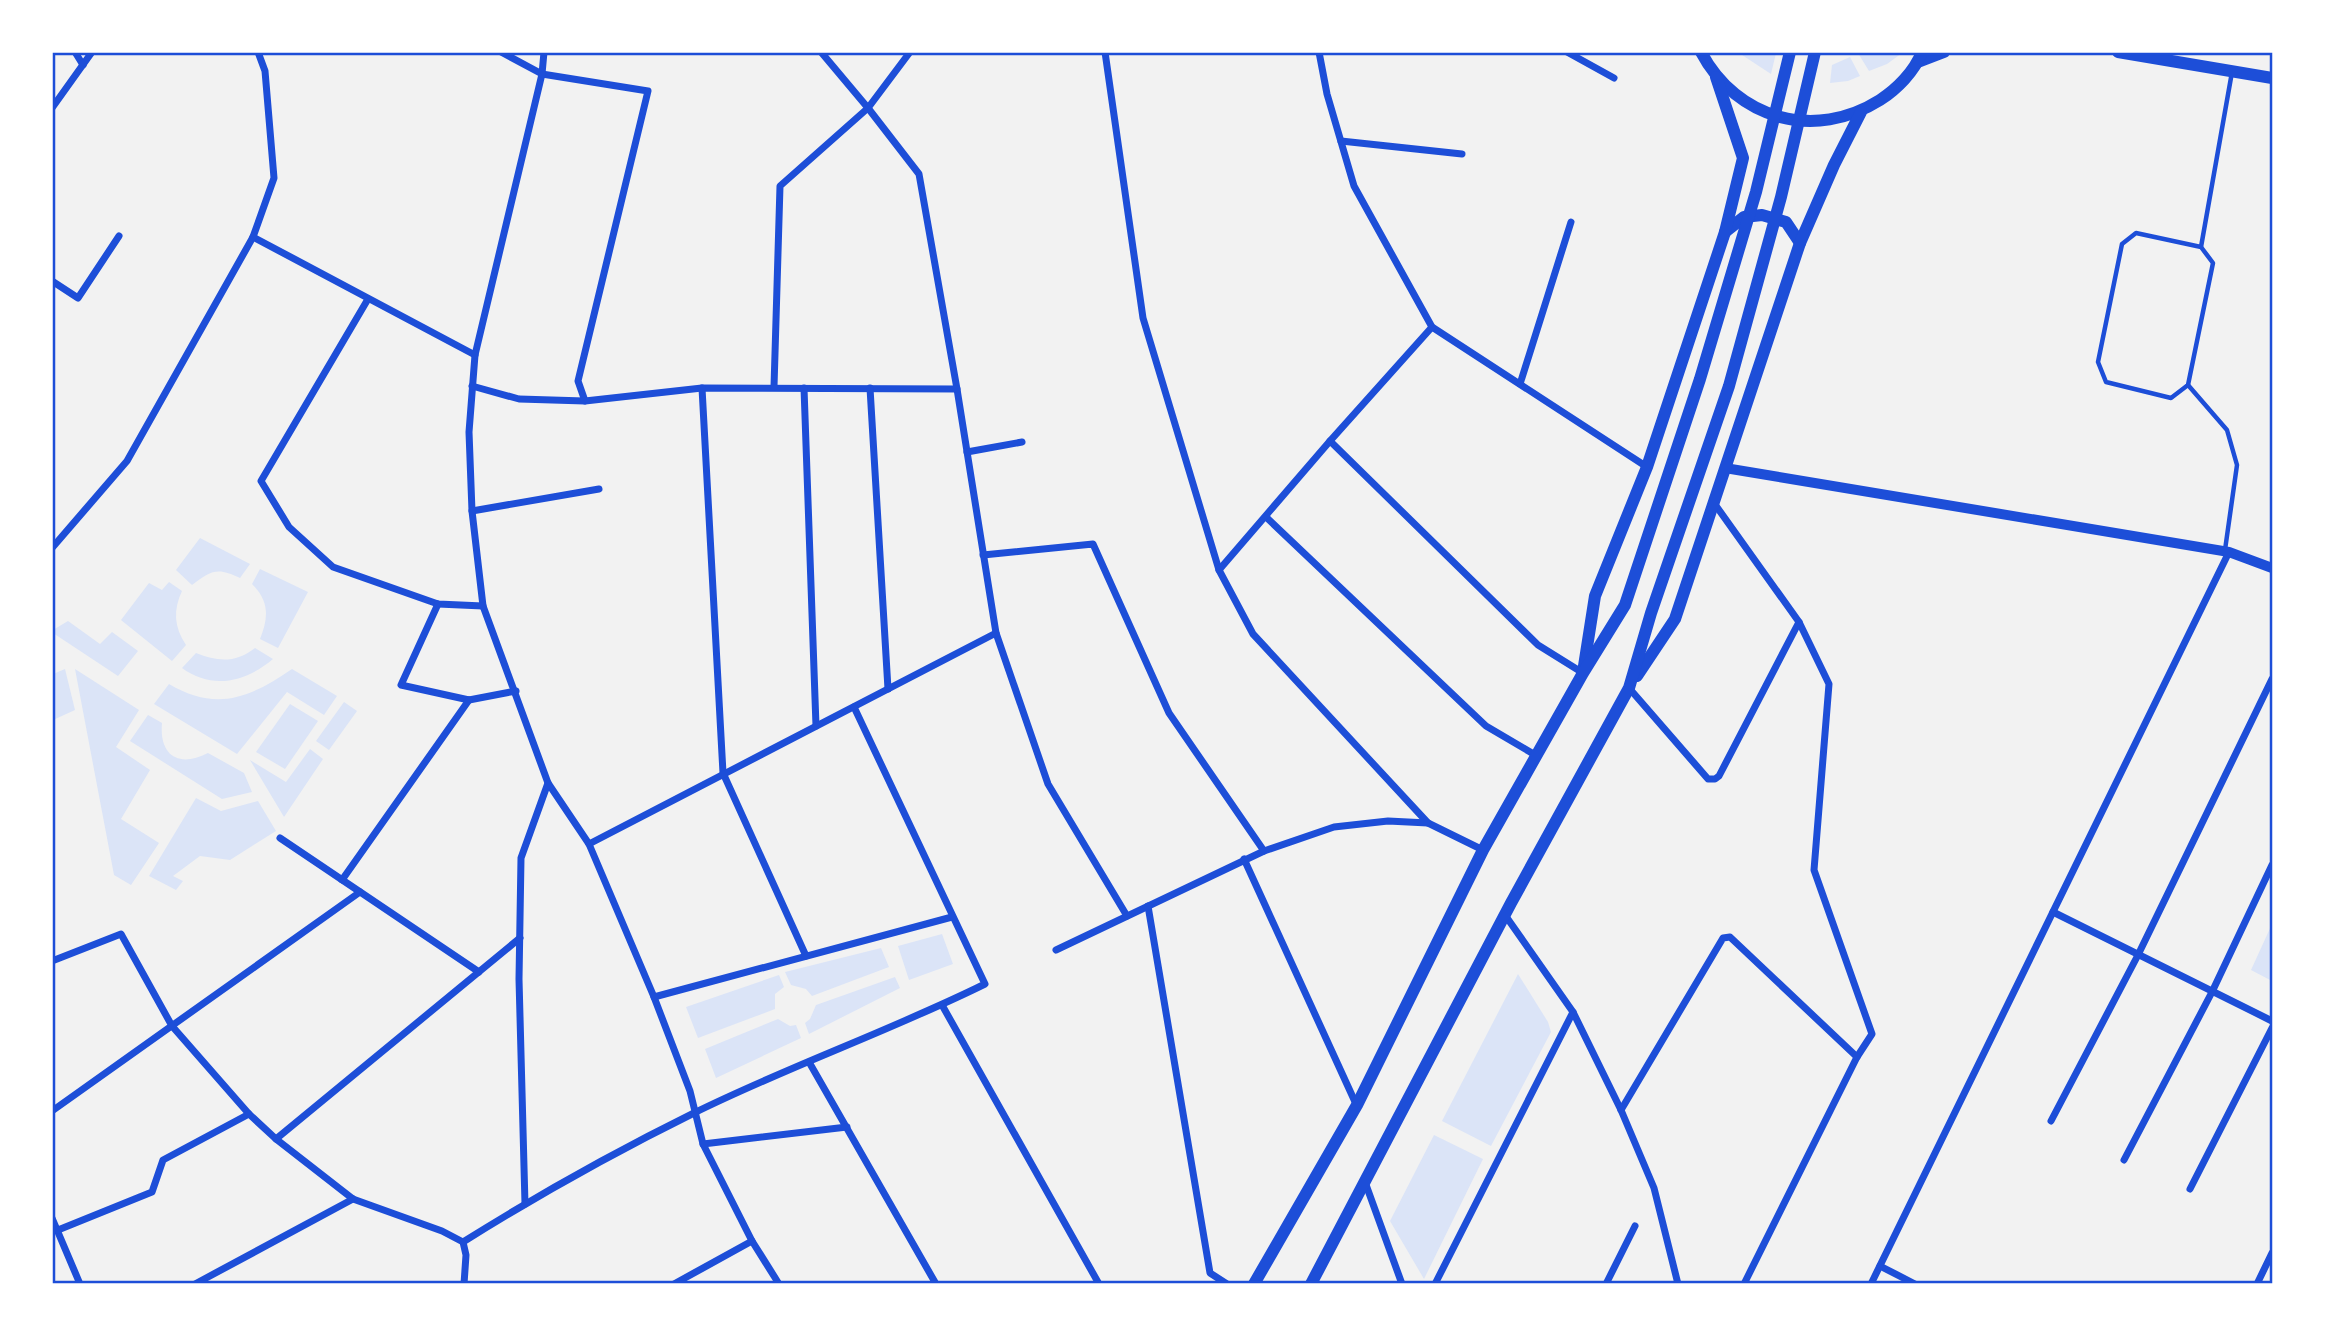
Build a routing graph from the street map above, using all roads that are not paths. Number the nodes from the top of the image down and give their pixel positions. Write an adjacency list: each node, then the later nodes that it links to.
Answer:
1 (75, 52): 17 (street)
2 (92, 52): 17 (street)
3 (258, 52): 31 (street)
4 (501, 52): 19 (street)
5 (544, 52): 19 (street)
6 (821, 52): 24 (street)
7 (910, 52): 24 (street)
8 (1105, 52): 60 (street)
9 (1319, 52): 26 (street)
10 (1567, 52): 21 (street)
11 (1701, 52): 20 (main road)
12 (1790, 52): 65 (main road)
13 (1815, 52): 67 (main road)
14 (1944, 52): 16 (main road)
15 (2118, 52): 18 (main road)
16 (1920, 57): 25 (main road)
17 (83, 65): 23 (street)
18 (2232, 71): 22 (main road); 33 (lane)
19 (542, 74): 37 (street); 46 (street)
20 (1716, 77): 25 (main road); 29 (main road)
21 (1615, 78)
22 (2273, 78)
23 (52, 108)
24 (868, 108): 41 (street); 45 (street)
25 (1861, 112): 32 (main road)
26 (1341, 141): 27 (street); 36 (street)
27 (1462, 154)
28 (1571, 222): 38 (street)
29 (1725, 232): 32 (main road); 50 (main road)
30 (119, 236): 34 (street)
31 (253, 237): 35 (street); 56 (street)
32 (1800, 243): 51 (main road)
33 (2201, 247): 39 (lane); 39 (lane)
34 (52, 281)
35 (368, 299): 37 (street); 61 (street)
36 (1432, 327): 38 (street); 47 (street)
37 (475, 355): 40 (street)
38 (1520, 384): 50 (street)
39 (2188, 385): 57 (lane)
40 (472, 386): 46 (street); 54 (street)
41 (774, 387): 42 (street); 43 (street)
42 (702, 388): 46 (street); 74 (street)
43 (804, 388): 44 (street); 72 (street)
44 (870, 388): 45 (street); 68 (street)
45 (957, 389): 49 (street)
46 (585, 401)
47 (1330, 441): 55 (street); 65 (street)
48 (1022, 442): 49 (street)
49 (967, 452): 58 (street)
50 (1647, 467): 65 (main road)
51 (1725, 468): 53 (main road); 57 (street)
52 (599, 489): 54 (street)
53 (1713, 501): 63 (street); 67 (main road)
54 (472, 511): 62 (street)
55 (1266, 517): 60 (street); 73 (street)
56 (52, 548)
57 (2227, 552): 59 (street); 86 (street)
58 (984, 555): 64 (street); 80 (street)
59 (2273, 568)
60 (1219, 570): 76 (street)
61 (438, 604): 62 (street); 70 (street)
62 (483, 606): 69 (street)
63 (1799, 622): 67 (street); 103 (street)
64 (996, 633): 68 (street); 88 (street)
65 (1583, 673): 73 (main road)
66 (2273, 679): 92 (street)
67 (1629, 688): 87 (main road)
68 (888, 689): 71 (street)
69 (516, 691): 70 (street); 75 (street)
70 (469, 700): 83 (street)
71 (854, 707): 72 (street); 89 (street)
72 (816, 726): 74 (street)
73 (1537, 756): 79 (main road)
74 (723, 773): 78 (street); 93 (street)
75 (548, 783): 78 (street); 90 (street)
76 (1429, 822): 79 (street); 80 (street)
77 (279, 838): 83 (street)
78 (589, 844): 97 (street)
79 (1482, 850): 105 (main road)
80 (1264, 851): 81 (street)
81 (1244, 859): 85 (street); 105 (street)
82 (2273, 865): 96 (street)
83 (342, 880): 84 (street)
84 (360, 892): 95 (street); 101 (street)
85 (1148, 906): 88 (street); 133 (street)
86 (2053, 912): 92 (street); 125 (street)
87 (1505, 915): 99 (street); 115 (main road)
88 (1127, 916): 91 (street)
89 (952, 917): 93 (street); 98 (street)
90 (520, 938): 95 (street); 118 (street)
91 (1056, 950)
92 (2138, 955): 96 (street); 110 (street)
93 (806, 956): 97 (street)
94 (52, 961): 101 (street)
95 (479, 972): 112 (street)
96 (2211, 992): 100 (street); 114 (street)
97 (654, 997): 108 (street)
98 (942, 1005): 104 (street); 132 (street)
99 (1573, 1012): 106 (street); 137 (street)
100 (2273, 1021)
101 (172, 1026): 107 (street); 109 (street)
102 (2273, 1028): 116 (street)
103 (1857, 1057): 106 (street); 140 (street)
104 (810, 1062): 108 (street); 111 (street)
105 (1357, 1105): 134 (main road)
106 (1621, 1110): 139 (street)
107 (52, 1111)
108 (695, 1112): 113 (street); 118 (street)
109 (249, 1114): 112 (street); 121 (street)
110 (2051, 1121)
111 (847, 1127): 113 (street); 131 (street)
112 (276, 1139): 117 (street)
113 (703, 1144): 122 (street)
114 (2124, 1160)
115 (1365, 1181): 135 (main road); 136 (street)
116 (2190, 1189)
117 (353, 1199): 123 (street); 127 (street)
118 (524, 1204): 123 (street)
119 (52, 1218): 121 (street)
120 (1635, 1226): 138 (street)
121 (58, 1230): 126 (street)
122 (752, 1241): 129 (street); 130 (street)
123 (463, 1242): 128 (street)
124 (2273, 1253): 143 (street)
125 (1880, 1266): 141 (street); 142 (street)
126 (80, 1283)
127 (195, 1283)
128 (464, 1283)
129 (674, 1283)
130 (779, 1283)
131 (936, 1283)
132 (1099, 1283)
133 (1227, 1283)
134 (1254, 1283)
135 (1311, 1283)
136 (1402, 1283)
137 (1434, 1283)
138 (1606, 1283)
139 (1678, 1283)
140 (1744, 1283)
141 (1871, 1283)
142 (1915, 1283)
143 (2257, 1283)

